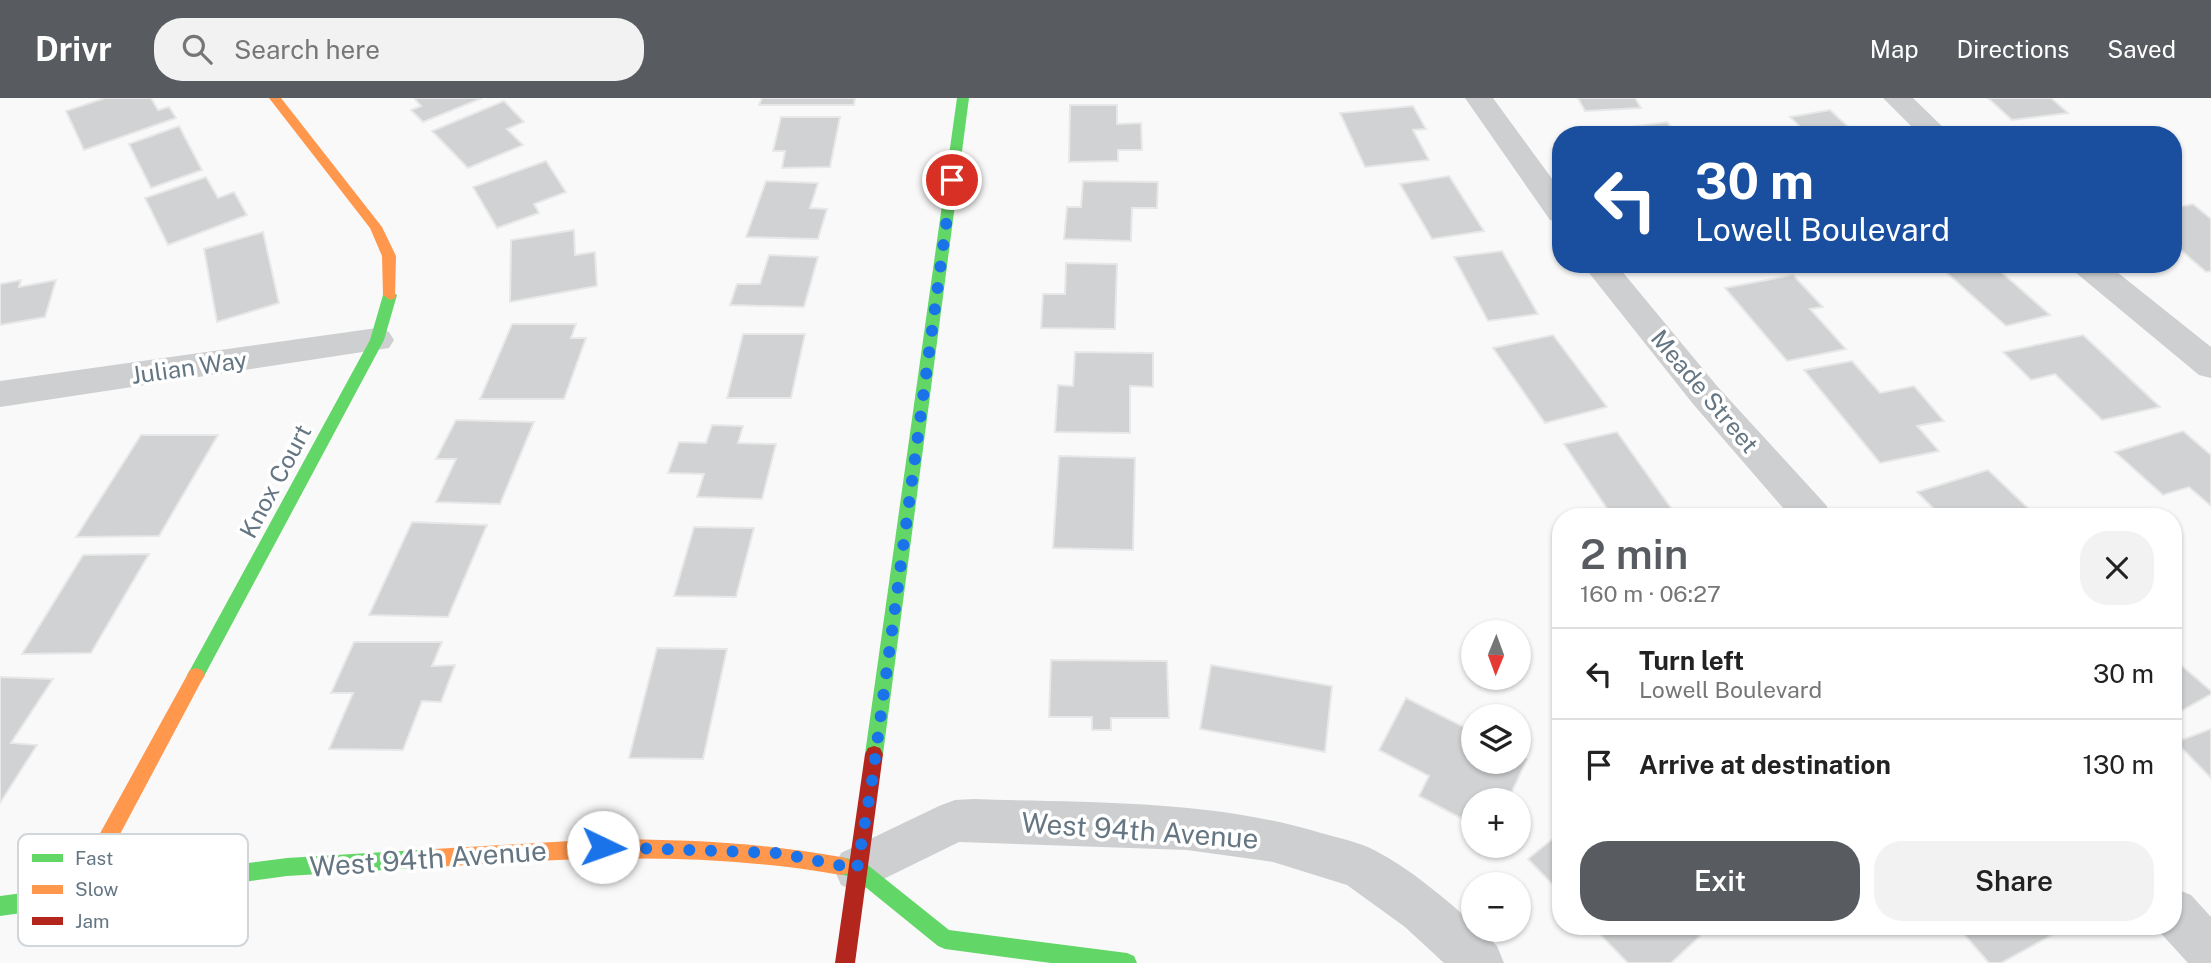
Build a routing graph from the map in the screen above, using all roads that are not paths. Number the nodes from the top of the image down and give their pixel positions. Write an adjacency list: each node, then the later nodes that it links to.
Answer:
1 (275, 98): 9 (street, Knox Court)
2 (963, 98): 14 (street)
3 (1479, 98): 6 (street)
4 (1897, 98): 5 (street)
5 (1927, 126)
6 (1552, 200)
7 (1605, 273): 12 (street, Meade Street)
8 (2097, 273): 10 (street)
9 (377, 340): 11 (street, Julian Way); 13 (street, Knox Court)
10 (2211, 366)
11 (0, 394)
12 (1806, 508)
13 (110, 834)
14 (857, 869): 15 (street, West 94th Avenue); 20 (street); 21 (street, West 94th Avenue); 22 (street, West 94th Avenue)
15 (248, 872)
16 (18, 903): 17 (street, West 94th Avenue)
17 (0, 906)
18 (2182, 921): 19 (street)
19 (2211, 952)
20 (845, 963)
21 (1126, 963)
22 (1480, 963)

